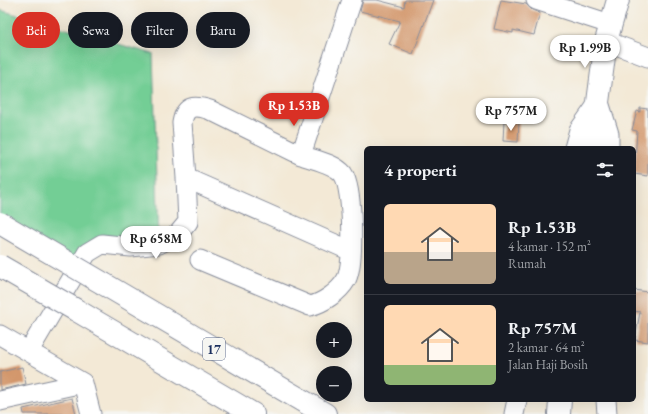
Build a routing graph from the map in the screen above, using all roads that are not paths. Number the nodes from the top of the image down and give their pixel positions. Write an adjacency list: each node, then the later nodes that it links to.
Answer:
1 (352, 0): 10 (street)
2 (536, 0): 4 (street)
3 (618, 0): 4 (main road)
4 (608, 32): 5 (street); 6 (main road)
5 (648, 57)
6 (599, 102): 7 (street); 8 (main road); 9 (street)
7 (575, 146)
8 (592, 146)
9 (609, 146)
10 (302, 155): 11 (street); 13 (street)
11 (186, 178): 13 (street); 17 (street)
12 (0, 223): 25 (main road, 17, bridge)
13 (351, 251): 14 (street)
14 (200, 260)
15 (0, 266): 24 (main road, bridge)
16 (0, 335): 17 (street)
17 (29, 351): 18 (street)
18 (83, 383): 19 (street); 23 (street)
19 (0, 400)
20 (517, 402): 26 (street)
21 (560, 402): 27 (main road)
22 (606, 402): 28 (street)
23 (92, 414)
24 (253, 414)
25 (324, 414)
26 (514, 414)
27 (559, 414)
28 (607, 414)

